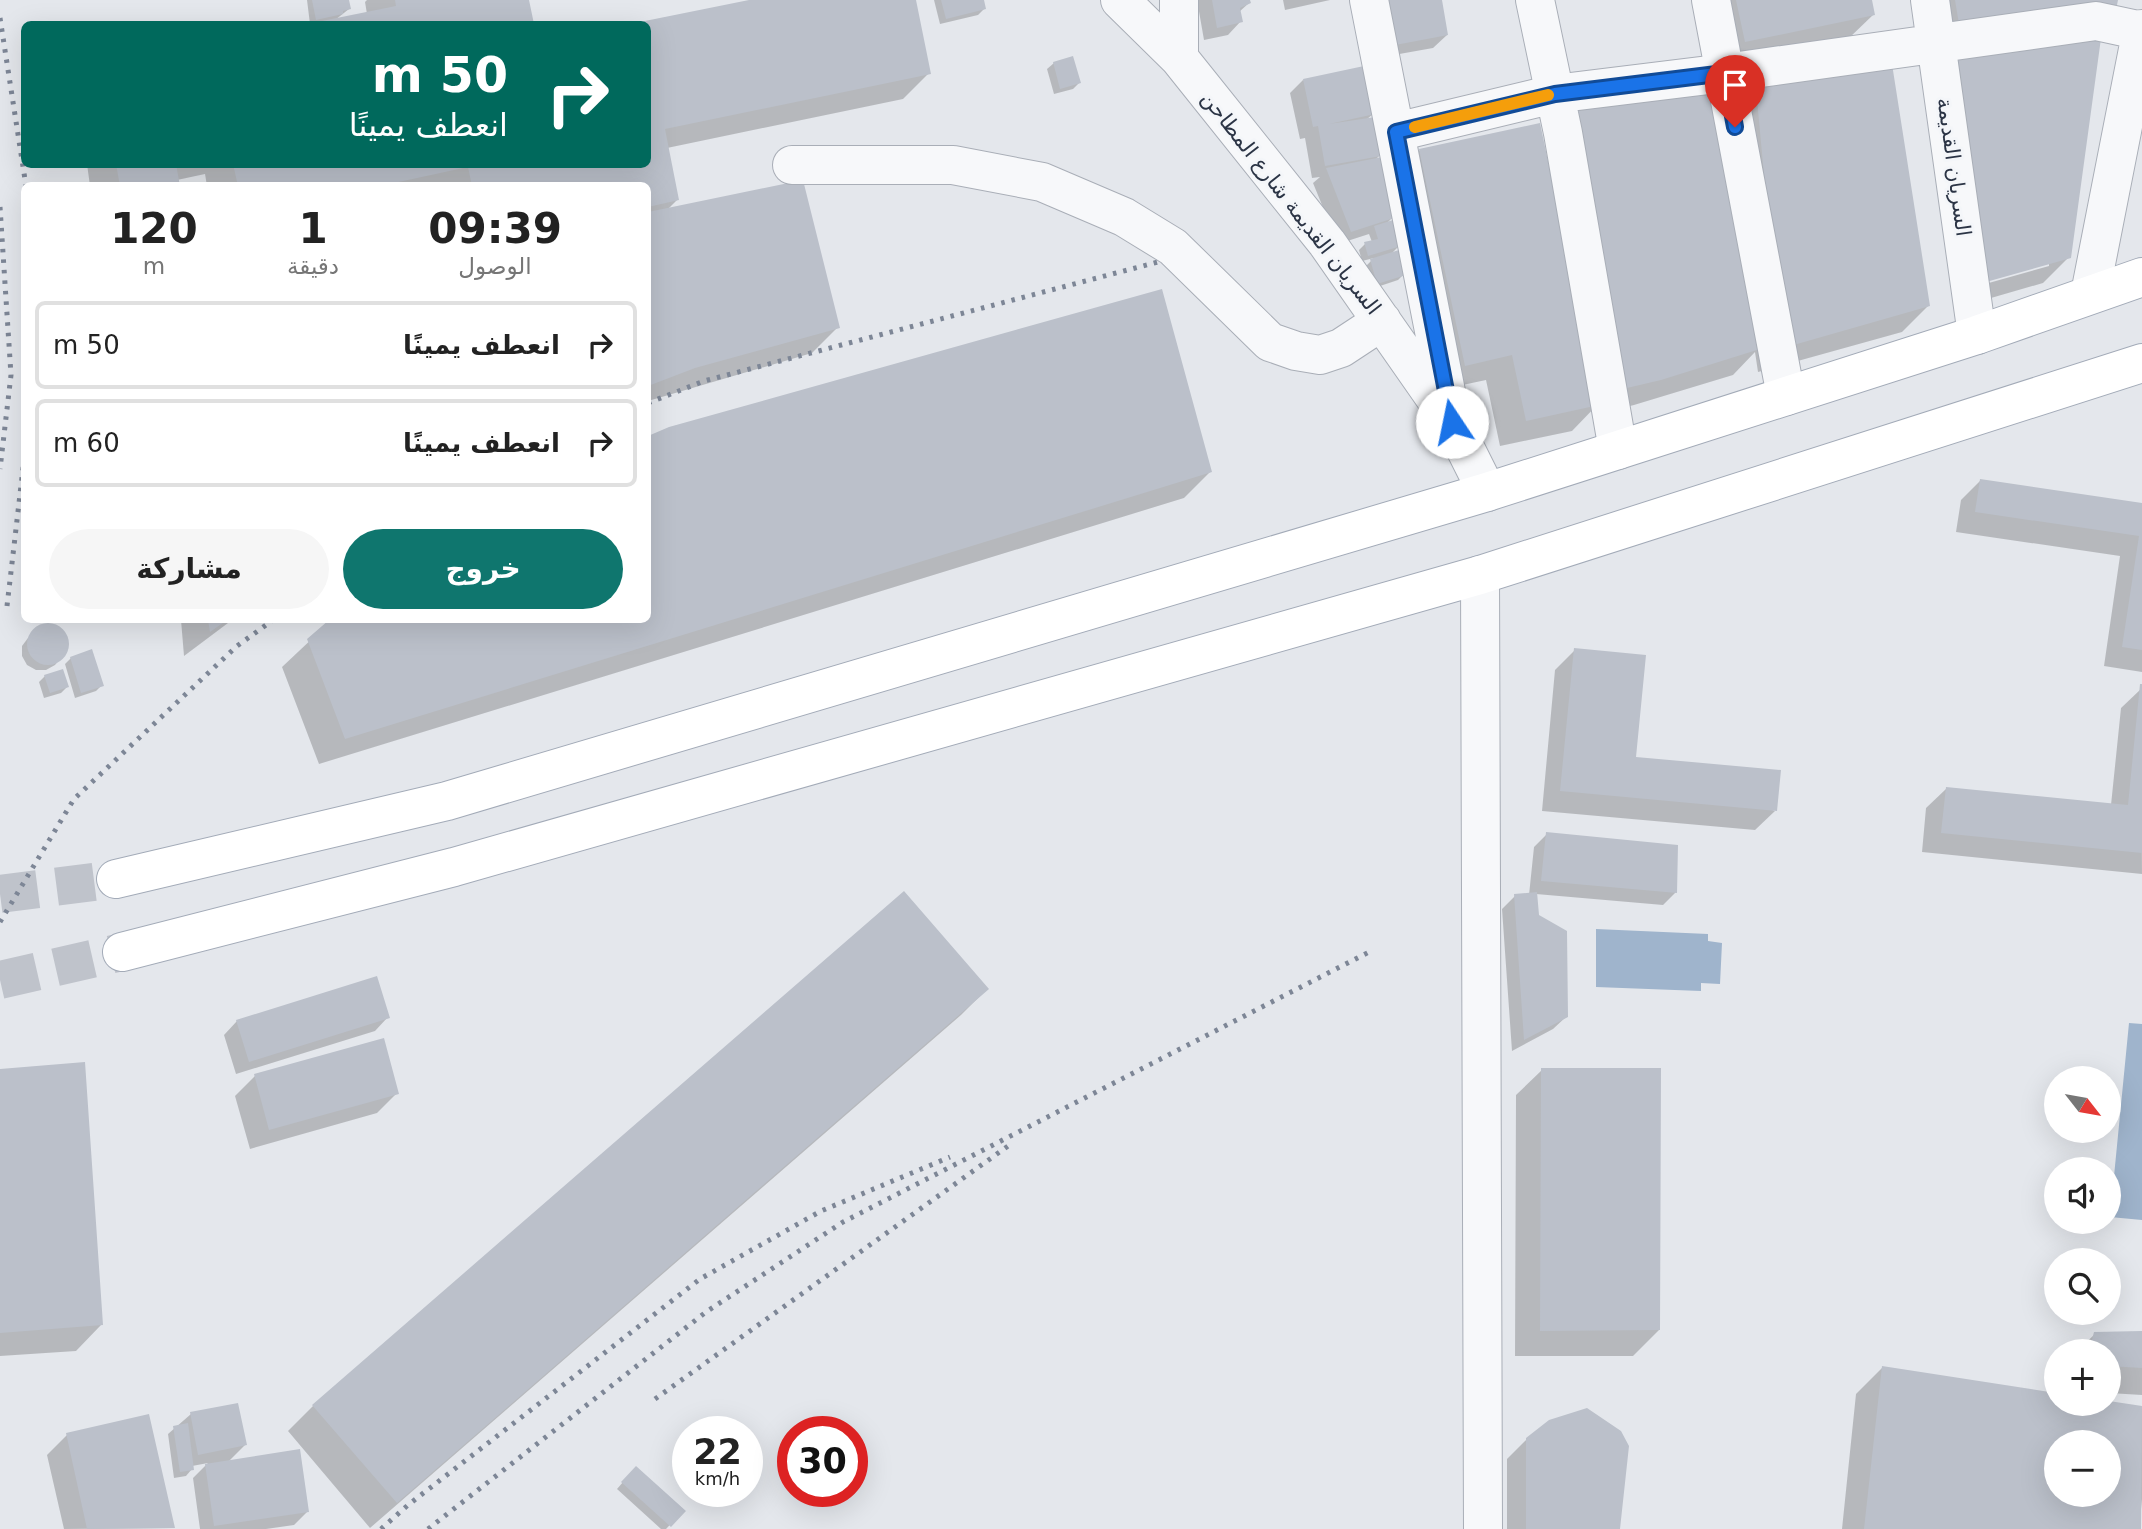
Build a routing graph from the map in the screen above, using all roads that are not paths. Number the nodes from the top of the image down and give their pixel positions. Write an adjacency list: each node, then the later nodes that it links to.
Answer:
1 (1120, 0): 9 (street, السريان القديمة شارع المطاحن)
2 (1179, 0): 9 (street)
3 (1369, 0): 12 (street)
4 (1535, 0): 11 (street)
5 (1711, 0): 10 (street)
6 (1930, 0): 8 (street, السريان القديمة)
7 (2142, 30): 8 (street); 15 (street)
8 (1936, 44): 10 (street); 17 (street, السريان القديمة)
9 (1179, 58): 16 (street, السريان القديمة شارع المطاحن)
10 (1725, 73): 11 (street); 19 (street)
11 (1555, 94): 12 (street); 21 (street)
12 (1396, 132): 20 (street)
13 (792, 165): 16 (street)
14 (2142, 277): 15 (main road)
15 (2090, 294): 17 (main road)
16 (1382, 321): 20 (street, السريان القديمة شارع المطاحن)
17 (1977, 335): 19 (main road)
18 (2142, 363): 23 (main road)
19 (1786, 396): 21 (main road)
20 (1452, 422): 22 (street, السريان القديمة شارع المطاحن)
21 (1618, 450): 22 (main road)
22 (1487, 492): 24 (main road)
23 (1479, 575): 25 (main road); 26 (street)
24 (116, 879)
25 (122, 952)
26 (1483, 1529)

